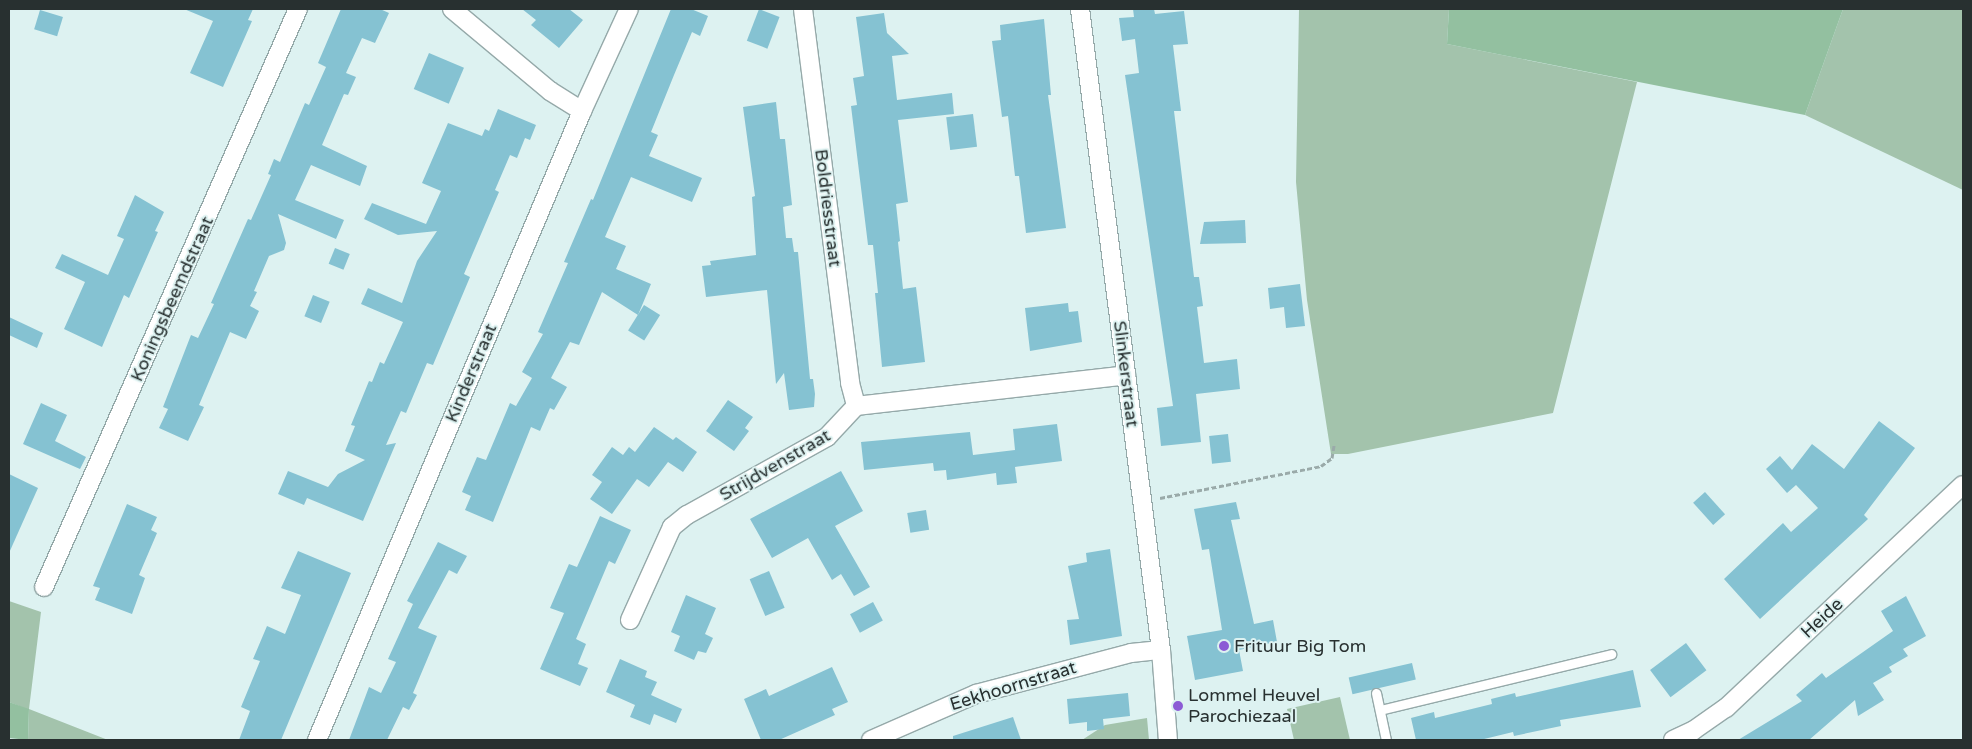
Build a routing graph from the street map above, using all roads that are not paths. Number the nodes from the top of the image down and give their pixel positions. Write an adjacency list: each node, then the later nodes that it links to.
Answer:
1 (298, 9): 10 (street, Koningsbeemdstraat)
2 (452, 9): 6 (street)
3 (629, 9): 6 (street, Kinderstraat)
4 (803, 9): 8 (street, Boldriesstraat)
5 (1080, 9): 7 (street, Slinkerstraat)
6 (582, 111): 16 (street, Kinderstraat)
7 (1126, 375): 8 (street); 12 (street, Slinkerstraat)
8 (856, 406): 11 (street, Strijdvenstraat)
9 (1963, 485): 20 (street, Heide)
10 (44, 587)
11 (630, 620)
12 (1160, 650): 17 (street, Eekhoornstraat); 18 (street, Slinkerstraat)
13 (1611, 654): 15 (lane)
14 (1376, 693): 15 (lane)
15 (1380, 710): 19 (lane)
16 (317, 740)
17 (871, 740)
18 (1168, 740)
19 (1386, 740)
20 (1673, 740)

